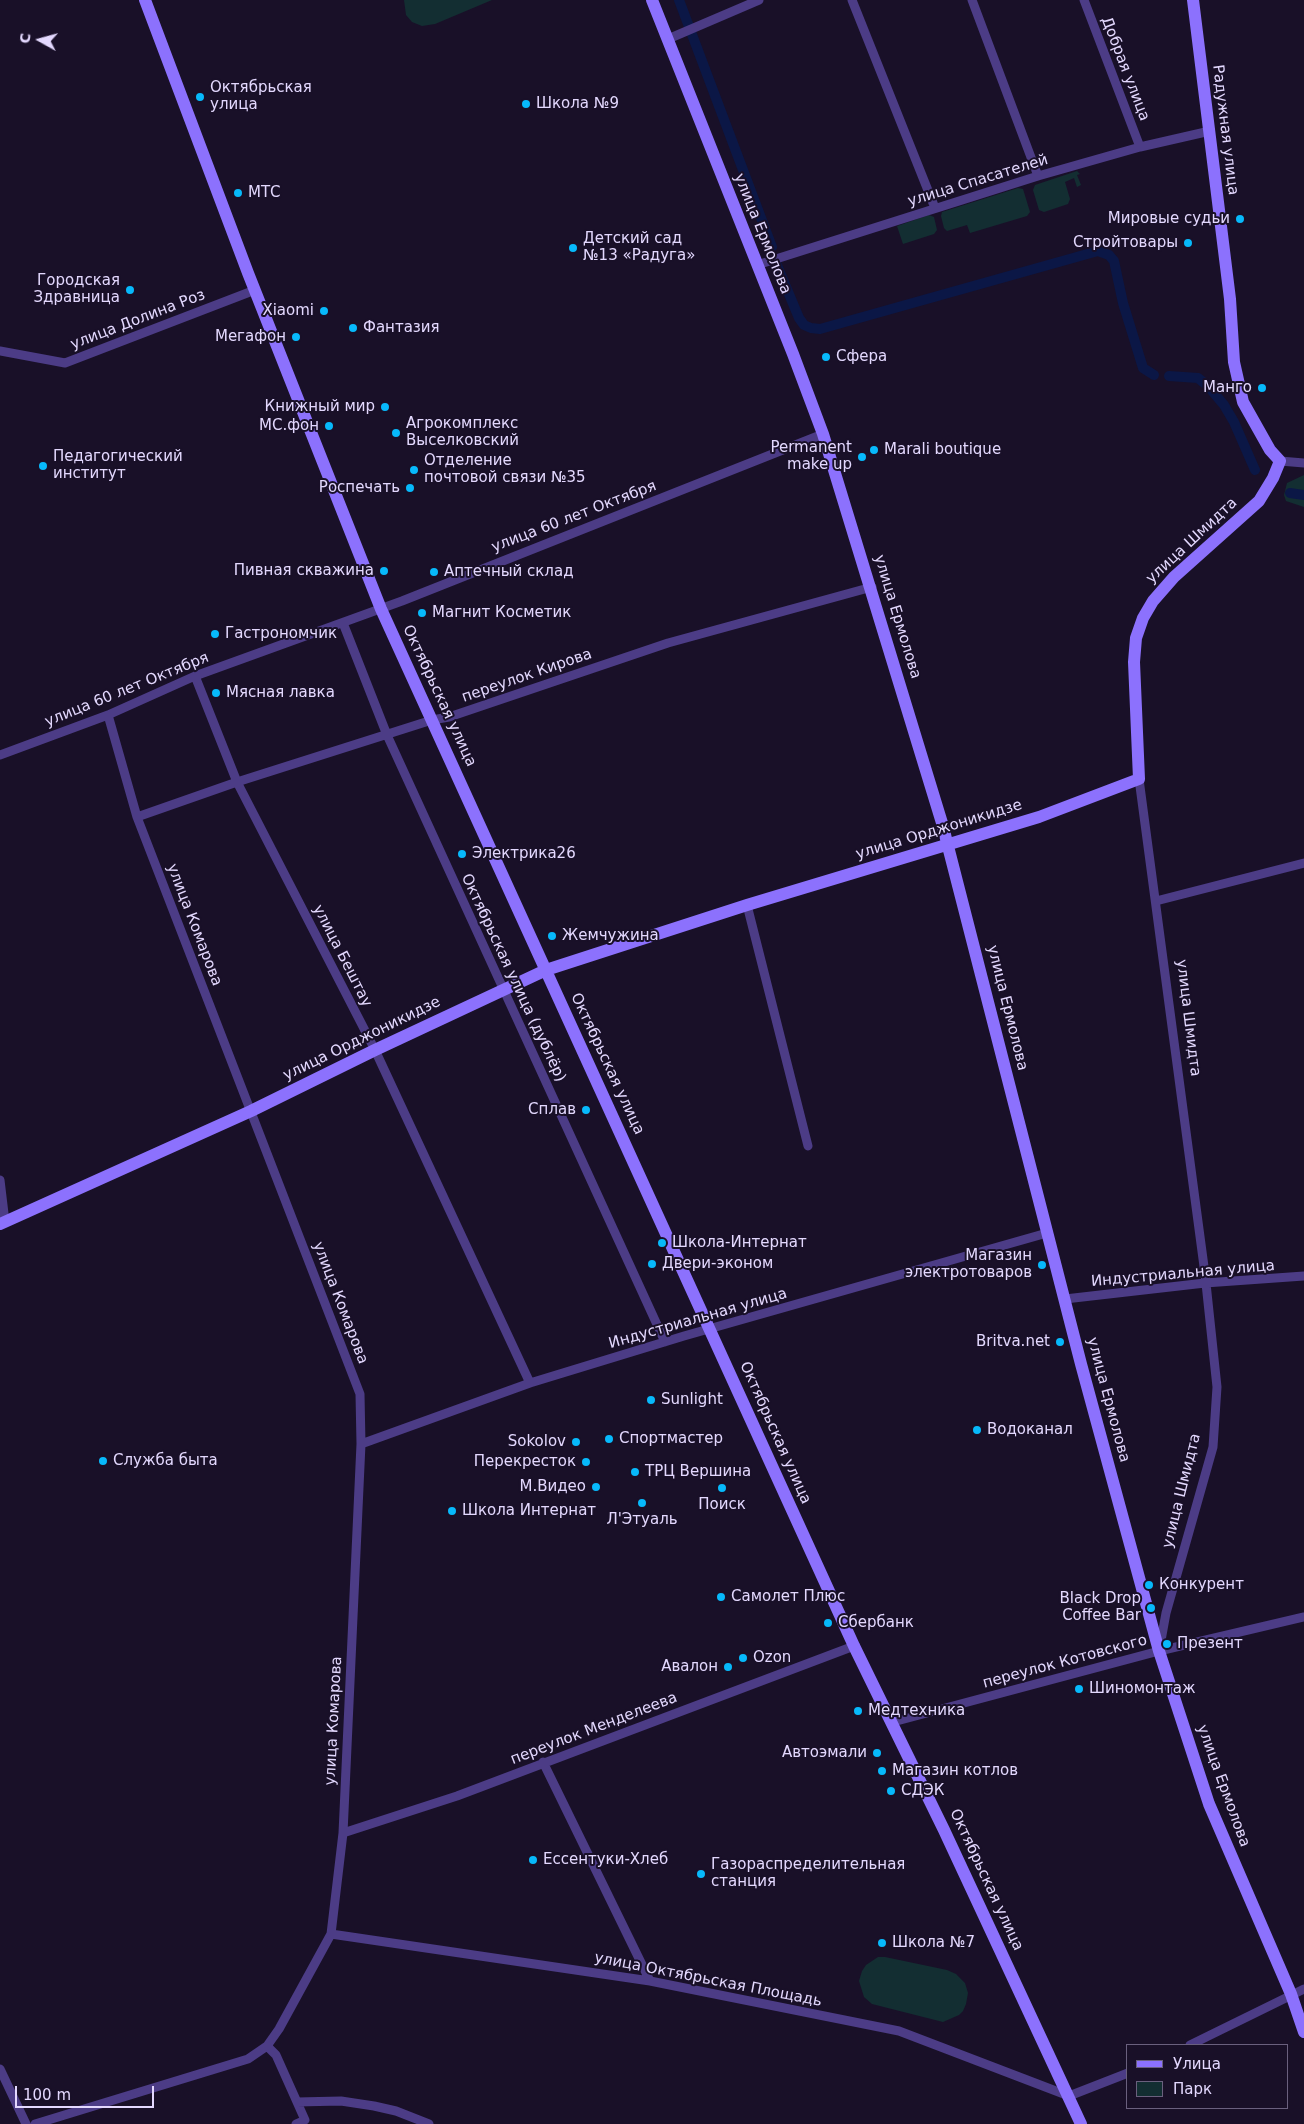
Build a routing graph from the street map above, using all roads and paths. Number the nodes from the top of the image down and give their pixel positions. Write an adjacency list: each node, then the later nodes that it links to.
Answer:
1 (145, 0): 14 (street, Октябрьская улица)
2 (652, 0): 8 (street, улица Ермолова)
3 (759, 0): 8 (street)
4 (852, 0): 12 (street)
5 (972, 0): 11 (street)
6 (1084, 0): 10 (street, Добрая улица)
7 (1193, 0): 9 (street, Радужная улица)
8 (668, 39): 13 (street, улица Ермолова)
9 (1210, 131): 10 (street, улица Спасателей); 17 (street, Радужная улица)
10 (1140, 147): 11 (street, улица Спасателей)
11 (1038, 176): 12 (street, улица Спасателей)
12 (935, 208): 13 (street, улица Спасателей)
13 (762, 263): 16 (street, улица Ермолова)
14 (255, 290): 15 (street, улица Долина Роз); 20 (street, Октябрьская улица)
15 (0, 351)
16 (823, 434): 19 (street, улица Ермолова); 20 (street, улица 60 лет Октября)
17 (1280, 461): 18 (street); 27 (street, улица Шмидта)
18 (1304, 463)
19 (872, 587): 24 (street, переулок Кирова); 30 (street, улица Ермолова)
20 (381, 609): 21 (street, улица 60 лет Октября); 24 (street, Октябрьская улица)
21 (342, 623): 22 (street, улица 60 лет Октября); 25 (street, Октябрьская улица (дублёр))
22 (195, 676): 23 (street, улица 60 лет Октября); 28 (street, улица Бештау)
23 (108, 715): 26 (street, улица 60 лет Октября); 29 (street, улица Комарова)
24 (432, 720): 25 (street, переулок Кирова); 34 (street, Октябрьская улица)
25 (387, 735): 28 (street, переулок Кирова); 35 (street, Октябрьская улица (дублёр))
26 (0, 755)
27 (1139, 779): 30 (street, улица Орджоникидзе); 32 (street, улица Шмидта)
28 (237, 782): 29 (street, переулок Кирова); 36 (street, улица Бештау)
29 (137, 817): 37 (street, улица Комарова)
30 (948, 843): 33 (street, улица Орджоникидзе); 41 (street, улица Ермолова)
31 (1304, 862): 32 (street)
32 (1156, 901): 43 (street, улица Шмидта)
33 (747, 905): 34 (street, улица Орджоникидзе); 38 (street)
34 (546, 970): 35 (street, улица Орджоникидзе); 45 (street, Октябрьская улица)
35 (504, 990): 36 (street, улица Орджоникидзе); 46 (street, Октябрьская улица (дублёр))
36 (375, 1050): 37 (street, улица Орджоникидзе); 47 (street, улица Бештау)
37 (251, 1111): 40 (street, улица Орджоникидзе); 48 (street, улица Комарова)
38 (808, 1146)
39 (0, 1180): 40 (street)
40 (3, 1223)
41 (1047, 1232): 44 (street, улица Ермолова); 45 (street, Индустриальная улица)
42 (1304, 1276): 43 (street, Индустриальная улица)
43 (1205, 1284): 44 (street, Индустриальная улица); 51 (street, улица Шмидта)
44 (1065, 1299): 51 (street, улица Ермолова)
45 (710, 1329): 46 (street, Индустриальная улица); 50 (street, Октябрьская улица)
46 (665, 1342): 47 (street, Индустриальная улица)
47 (530, 1383): 48 (street, Индустриальная улица)
48 (361, 1444): 54 (street, улица Комарова)
49 (1304, 1617): 51 (street, переулок Котовского)
50 (854, 1646): 52 (street, Октябрьская улица); 53 (street, переулок Менделеева)
51 (1159, 1651): 52 (street, переулок Котовского); 58 (street, улица Ермолова)
52 (893, 1722): 64 (street, Октябрьская улица)
53 (543, 1762): 54 (street, переулок Менделеева); 56 (street)
54 (343, 1833): 55 (street, улица Комарова)
55 (331, 1934): 56 (street, улица Октябрьская Площадь); 61 (street)
56 (650, 1981): 64 (street, улица Октябрьская Площадь)
57 (1304, 1989): 58 (street)
58 (1291, 1994): 59 (street, улица Ермолова); 60 (street)
59 (1304, 2032)
60 (1192, 2044)
61 (267, 2046): 65 (street); 67 (street)
62 (0, 2069): 66 (street)
63 (1126, 2074): 64 (street)
64 (1069, 2096): 70 (street, Октябрьская улица)
65 (297, 2102): 68 (street); 69 (street)
66 (26, 2124)
67 (35, 2124)
68 (296, 2124)
69 (429, 2124)
70 (1081, 2124)

